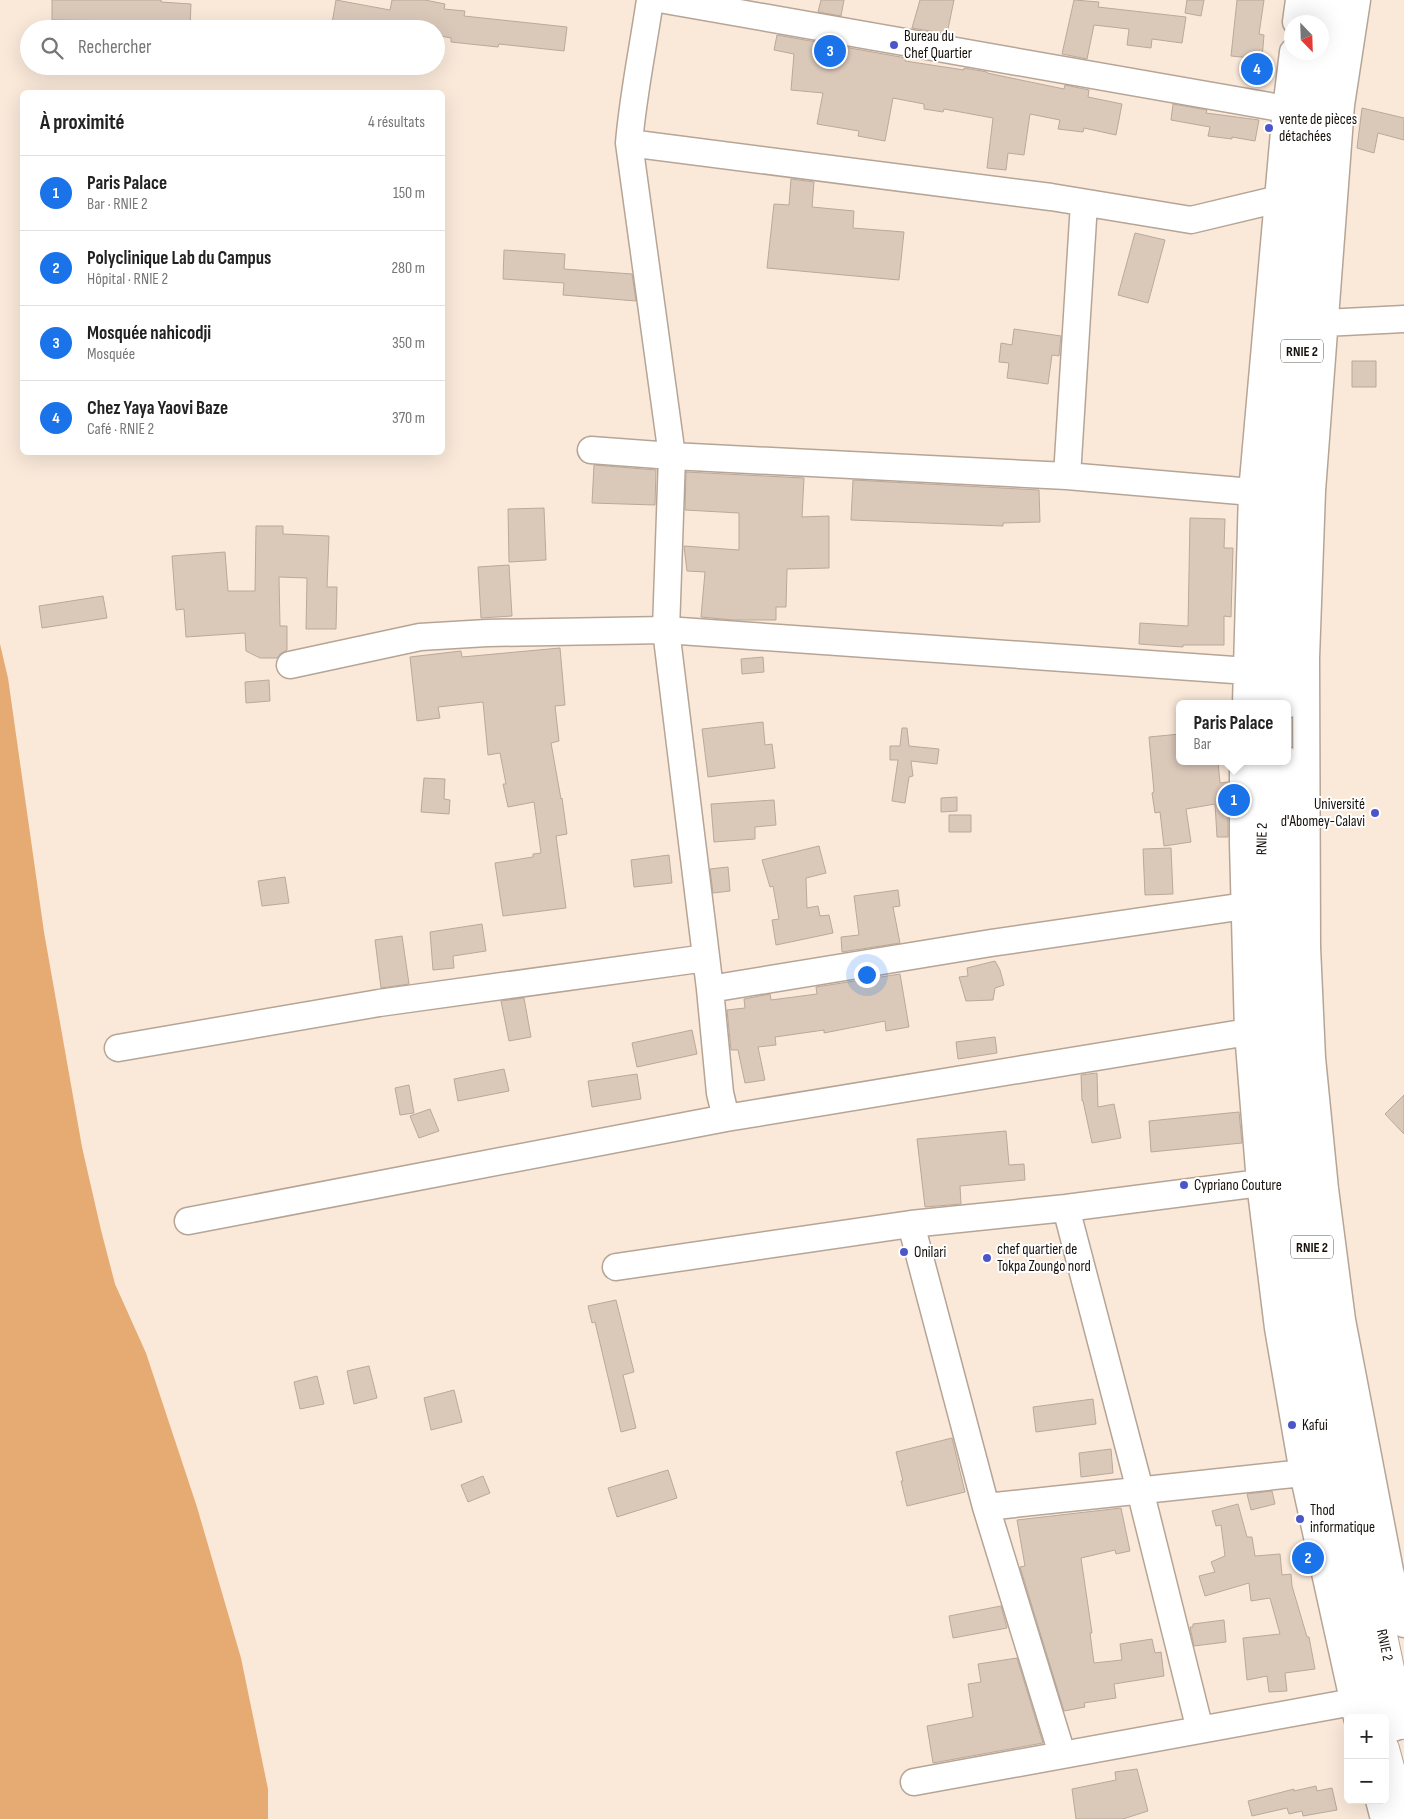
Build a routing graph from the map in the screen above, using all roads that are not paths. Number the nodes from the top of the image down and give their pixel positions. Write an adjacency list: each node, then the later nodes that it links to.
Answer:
1 (650, 0): 12 (street)
2 (665, 0): 11 (street)
3 (1299, 0): 7 (street)
4 (1315, 0): 8 (highway)
5 (1337, 0): 16 (highway, RNIE 2 / RNIE 2)
6 (1357, 0): 16 (street)
7 (1297, 15)
8 (1314, 15)
9 (1293, 60): 11 (street)
10 (1308, 60): 11 (highway, RNIE 2 / RNIE 2)
11 (1295, 110): 13 (street); 25 (highway, RNIE 2 / RNIE 2)
12 (629, 143): 14 (street); 18 (street)
13 (1279, 198): 14 (street); 20 (street)
14 (1084, 203): 19 (street)
15 (1404, 319): 16 (street)
16 (1313, 321): 26 (highway, RNIE 2 / RNIE 2); 44 (street)
17 (591, 450): 18 (street)
18 (672, 456): 19 (street); 21 (street)
19 (1067, 476): 20 (street)
20 (1252, 492): 23 (street)
21 (666, 630): 22 (street); 23 (street); 31 (street)
22 (290, 665)
23 (1248, 671): 24 (street)
24 (1246, 700)
25 (1266, 700)
26 (1286, 700)
27 (1244, 765): 30 (street)
28 (1264, 765): 45 (highway, RNIE 2 / RNIE 2)
29 (1286, 765): 45 (highway, RNIE 2 / RNIE 2)
30 (1245, 906): 32 (street); 33 (street)
31 (706, 958): 32 (street); 34 (street)
32 (710, 989): 35 (street)
33 (1248, 1032): 35 (street); 36 (street)
34 (118, 1048)
35 (726, 1118): 38 (street)
36 (1260, 1183): 37 (street); 41 (street)
37 (1066, 1208): 39 (street); 42 (street)
38 (188, 1221)
39 (911, 1224): 40 (street); 43 (street)
40 (616, 1267)
41 (1303, 1473): 42 (street); 45 (street)
42 (1140, 1490): 43 (street); 47 (street)
43 (986, 1507): 49 (street)
44 (1404, 1624)
45 (1376, 1698): 46 (highway, RNIE 2 / RNIE 2); 47 (street)
46 (1404, 1725): 48 (street)
47 (1200, 1730): 49 (street)
48 (1389, 1731)
49 (1062, 1754): 51 (street)
50 (1388, 1759): 54 (highway)
51 (914, 1782)
52 (1380, 1804): 53 (street)
53 (1384, 1819)
54 (1404, 1819)

